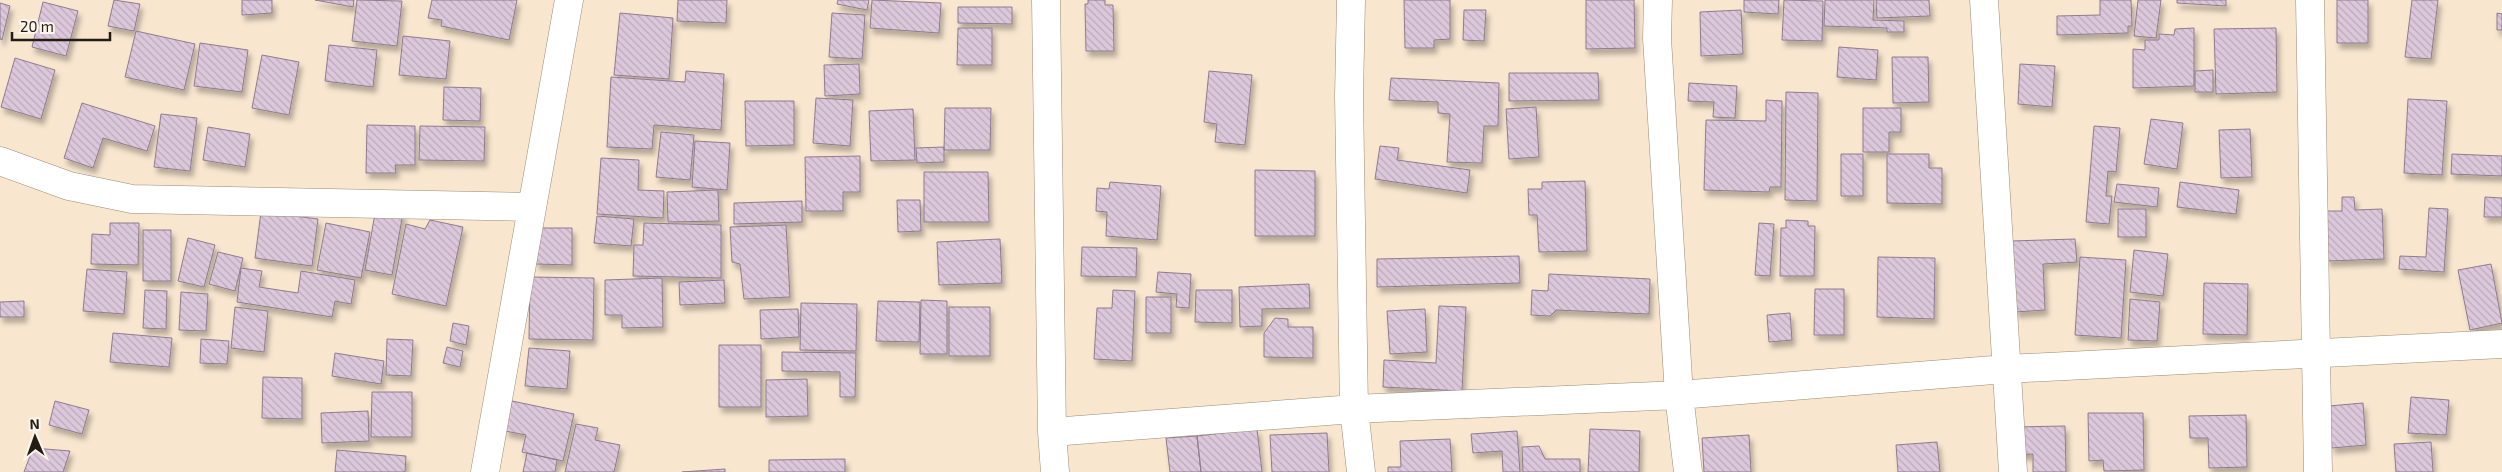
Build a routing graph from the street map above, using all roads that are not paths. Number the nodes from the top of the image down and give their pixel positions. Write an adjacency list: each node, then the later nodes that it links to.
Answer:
1 (569, 0): 8 (street)
2 (1046, 0): 14 (street)
3 (1351, 0): 13 (street)
4 (1658, 0): 12 (street)
5 (1984, 0): 11 (street)
6 (2310, 0): 10 (street)
7 (0, 162): 8 (street)
8 (532, 207): 15 (street)
9 (2502, 344): 10 (street)
10 (2316, 353): 11 (street); 20 (street)
11 (2006, 369): 12 (street); 19 (street)
12 (1679, 395): 13 (street); 18 (street)
13 (1354, 409): 14 (street); 17 (street)
14 (1052, 432): 16 (street)
15 (485, 472)
16 (1055, 472)
17 (1361, 472)
18 (1688, 472)
19 (2013, 472)
20 (2318, 472)

